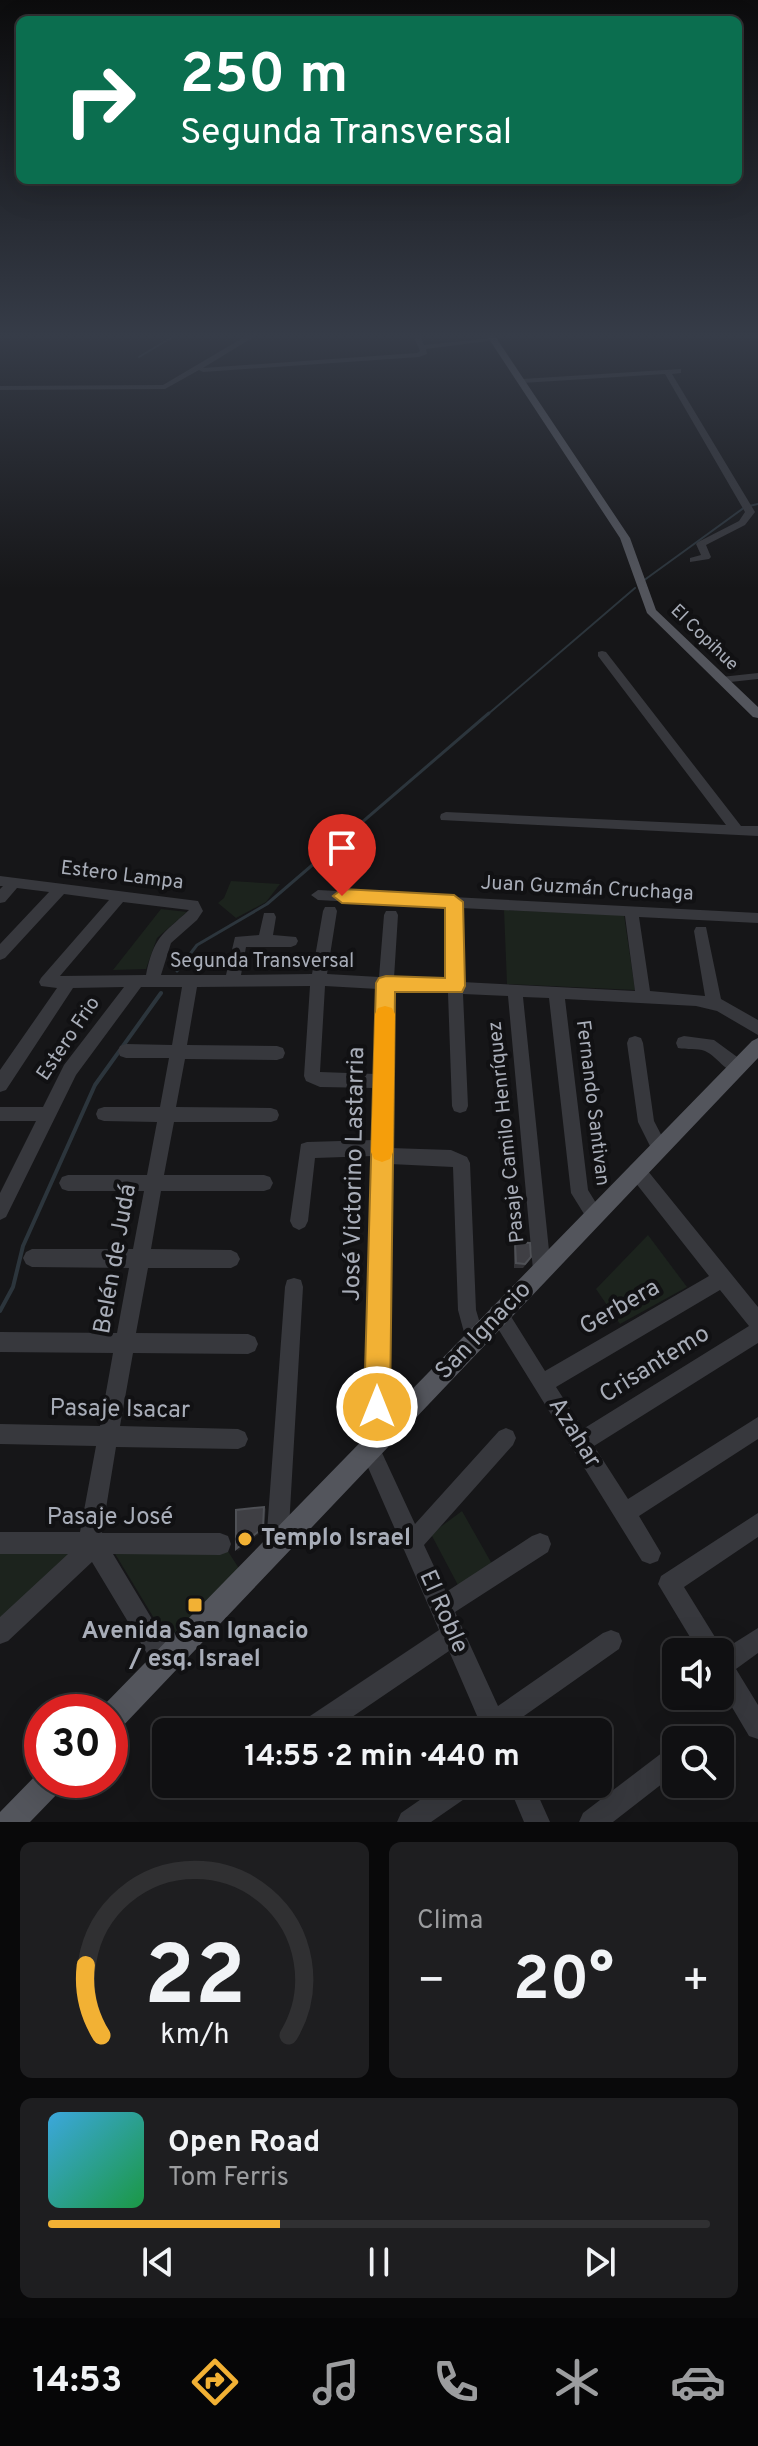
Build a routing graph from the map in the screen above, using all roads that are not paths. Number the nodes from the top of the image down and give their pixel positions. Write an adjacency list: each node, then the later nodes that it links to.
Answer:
1 (546, 418): 6 (main road, El Copihue)
2 (695, 418): 3 (street)
3 (693, 560)
4 (602, 654): 9 (street)
5 (758, 676): 6 (street)
6 (721, 680): 7 (main road, El Copihue)
7 (758, 714)
8 (446, 817): 9 (street)
9 (738, 831): 10 (street)
10 (758, 831)
11 (7, 882): 12 (street, Estero Lampa); 15 (street)
12 (61, 888): 14 (street, Estero Lampa); 25 (street)
13 (318, 895): 16 (street, Juan Guzmán Cruchaga)
14 (120, 896): 29 (street, Segunda Transversal); 30 (street, Estero Lampa)
15 (0, 898)
16 (454, 902): 18 (street, Juan Guzmán Cruchaga); 32 (street)
17 (330, 911): 27 (street)
18 (631, 911): 21 (street, Juan Guzmán Cruchaga); 35 (street)
19 (391, 915): 31 (street, José Victorino Lastarria)
20 (269, 917): 23 (street)
21 (758, 918)
22 (701, 931): 36 (street)
23 (265, 940): 24 (street); 26 (street)
24 (291, 941)
25 (0, 954)
26 (232, 980): 27 (street, Segunda Transversal); 28 (street, Segunda Transversal)
27 (319, 980): 31 (street, Segunda Transversal); 45 (street)
28 (191, 981): 30 (street, Segunda Transversal); 42 (street, Belén de Judá)
29 (69, 982): 30 (street, Segunda Transversal); 46 (street)
30 (144, 982): 49 (street, Estero Frio)
31 (386, 983): 32 (street, Segunda Transversal); 45 (street, José Victorino Lastarria)
32 (455, 986): 33 (street, Segunda Transversal); 47 (street)
33 (515, 989): 34 (street, Segunda Transversal); 65 (street, Pasaje Camilo Henríquez)
34 (556, 991): 35 (street, Segunda Transversal); 60 (street, Fernando Santivan)
35 (643, 996): 36 (street, Segunda Transversal)
36 (714, 1003): 37 (street, Segunda Transversal)
37 (758, 1028)
38 (635, 1043): 53 (street)
39 (684, 1043): 44 (street)
40 (758, 1046): 44 (main road, San Ignacio)
41 (126, 1051): 42 (street)
42 (177, 1052): 43 (street); 51 (street, Belén de Judá)
43 (277, 1053)
44 (738, 1067): 53 (main road, San Ignacio)
45 (384, 1081): 54 (street, José Victorino Lastarria)
46 (0, 1085)
47 (460, 1106)
48 (0, 1114): 49 (street)
49 (47, 1114): 59 (street, Estero Frio)
50 (104, 1114): 51 (street)
51 (166, 1115): 52 (street); 57 (street, Belén de Judá)
52 (271, 1115)
53 (660, 1148): 55 (main road, San Ignacio)
54 (382, 1152): 61 (street); 71 (street); 81 (street, José Victorino Lastarria)
55 (637, 1171): 60 (main road, San Ignacio); 66 (street)
56 (68, 1183): 57 (street)
57 (154, 1183): 58 (street); 63 (street, Belén de Judá)
58 (264, 1183)
59 (0, 1211)
60 (595, 1216): 65 (main road, San Ignacio)
61 (299, 1221)
62 (32, 1258): 63 (street)
63 (142, 1258): 64 (street); 73 (street, Belén de Judá)
64 (231, 1259)
65 (542, 1270): 68 (main road, San Ignacio)
66 (723, 1278): 69 (street); 75 (street, Gerbera)
67 (294, 1287): 90 (street)
68 (498, 1314): 71 (main road, San Ignacio); 75 (street, Azahar)
69 (758, 1322)
70 (758, 1332): 82 (street, Crisantemo)
71 (475, 1340): 81 (main road, San Ignacio)
72 (0, 1342): 73 (street)
73 (126, 1343): 74 (street); 78 (street, Belén de Judá)
74 (248, 1344)
75 (543, 1383): 82 (street, Azahar)
76 (758, 1427): 83 (street)
77 (0, 1434): 78 (street, Pasaje Isacar)
78 (109, 1436): 80 (street, Pasaje Isacar); 87 (street, Belén de Judá)
79 (506, 1438): 86 (street)
80 (238, 1439)
81 (377, 1441): 86 (street, El Roble); 90 (main road, San Ignacio)
82 (580, 1443): 83 (street, Azahar)
83 (625, 1513): 91 (street, Azahar)
84 (758, 1524): 95 (street)
85 (0, 1543): 87 (street, Pasaje José)
86 (412, 1543): 92 (street, El Roble)
87 (95, 1544): 88 (street, Pasaje José); 93 (street); 99 (street)
88 (220, 1544)
89 (540, 1544): 92 (street)
90 (277, 1545): 99 (main road, San Ignacio)
91 (650, 1553)
92 (441, 1608): 94 (street, El Roble)
93 (0, 1633)
94 (453, 1634): 102 (street); 103 (street, El Roble)
95 (703, 1638)
96 (758, 1639): 98 (street)
97 (611, 1641): 104 (street)
98 (734, 1656)
99 (165, 1662): 101 (main road, San Ignacio)
100 (734, 1688): 105 (street)
101 (128, 1700)
102 (329, 1718)
103 (491, 1718)
104 (508, 1718)
105 (758, 1727)
106 (662, 1769): 113 (street)
107 (33, 1798): 110 (main road)
108 (444, 1798): 111 (street)
109 (526, 1798): 112 (street)
110 (10, 1822)
111 (410, 1822)
112 (537, 1822)
113 (592, 1822)

